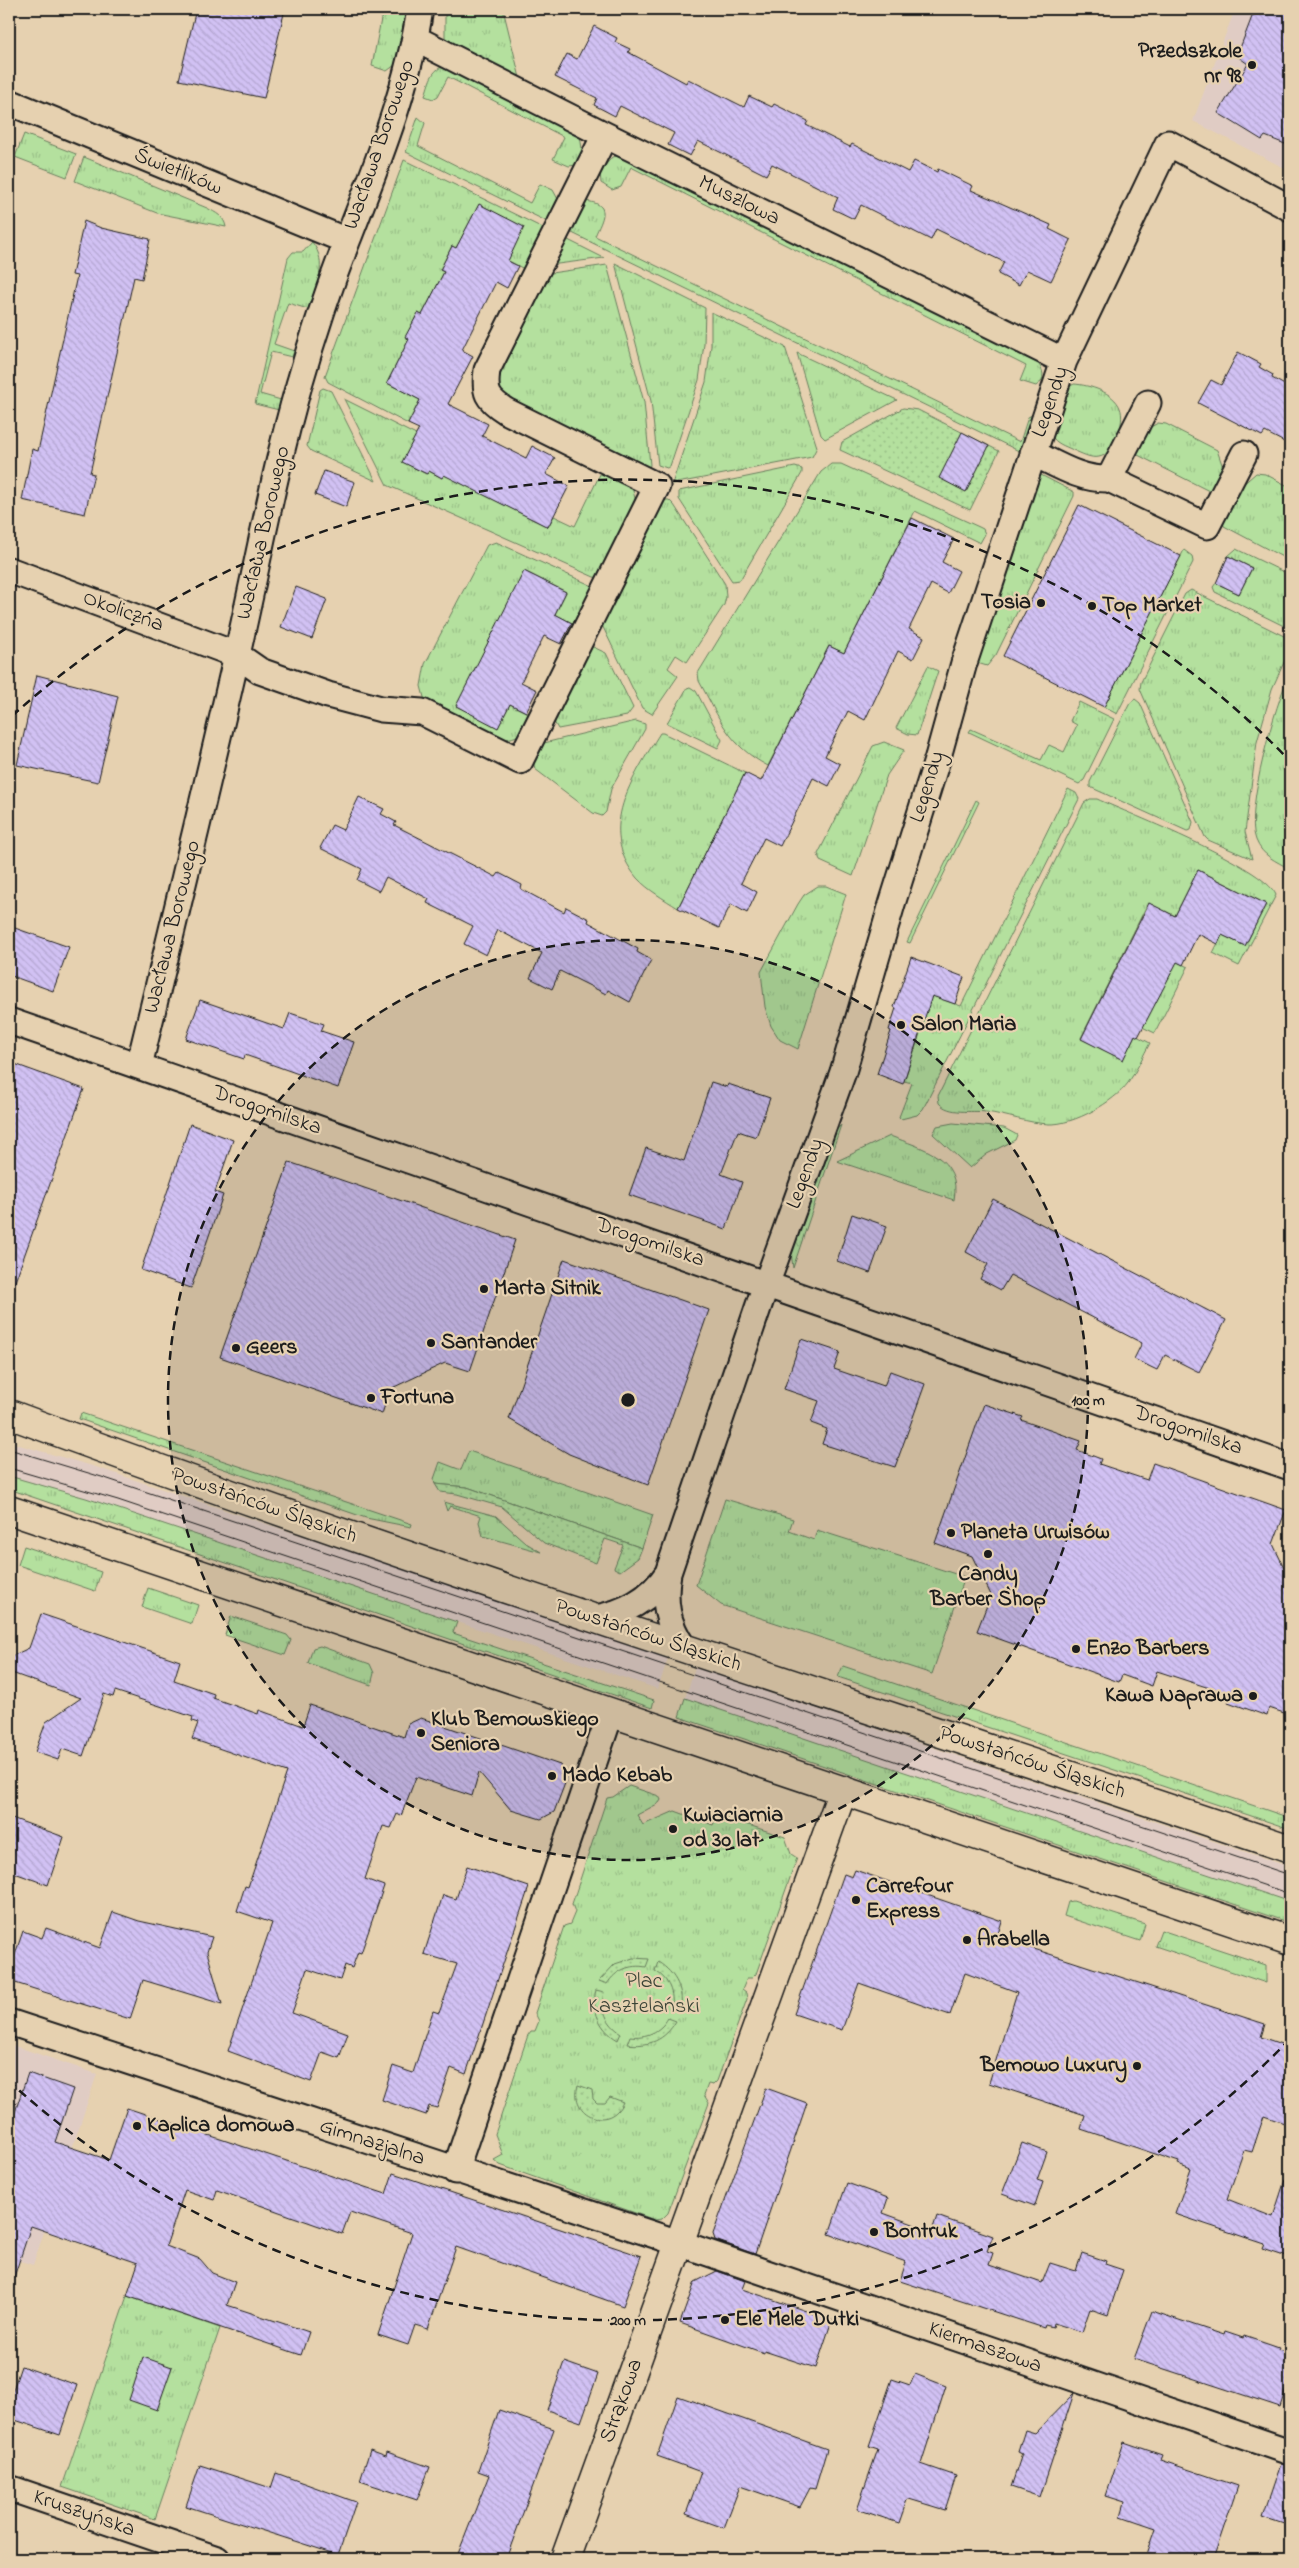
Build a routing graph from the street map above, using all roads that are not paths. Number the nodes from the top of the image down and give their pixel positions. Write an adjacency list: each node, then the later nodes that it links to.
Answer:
1 (420, 9): 2 (street, Wacława Borowego)
2 (416, 39): 4 (street, Muszlowa); 6 (street, Wacława Borowego)
3 (9, 102): 6 (street, Świetlików)
4 (605, 135): 7 (street, Muszlowa); 13 (street, Okoliczna)
5 (1290, 208): 7 (street, Legendy)
6 (347, 241): 13 (street, Wacława Borowego)
7 (1064, 361): 9 (street, Legendy)
8 (1148, 403): 11 (street)
9 (1033, 453): 11 (street); 16 (street, Legendy)
10 (1244, 454): 11 (street)
11 (1109, 480)
12 (9, 570): 13 (street, Okoliczna)
13 (237, 656): 15 (street, Wacława Borowego)
14 (9, 1021): 15 (street, Drogomilska)
15 (139, 1066): 16 (street, Drogomilska)
16 (766, 1284): 18 (street, Drogomilska); 20 (street, Legendy)
17 (9, 1414): 21 (main road, Powstańców Śląskich)
18 (1290, 1467)
19 (9, 1510): 23 (main road)
20 (668, 1573): 21 (street, Legendy); 22 (street, Legendy)
21 (594, 1618): 22 (main road, Powstańców Śląskich)
22 (684, 1647): 25 (main road, Powstańców Śląskich)
23 (612, 1712): 24 (main road); 28 (street)
24 (843, 1790): 26 (main road); 29 (main road)
25 (1290, 1849)
26 (1290, 1941)
27 (9, 2022): 28 (street, Gimnazjalna)
28 (455, 2170): 29 (street, Gimnazjalna)
29 (679, 2243): 30 (street, Kiermaszowa); 33 (main road, Strąkowa)
30 (1290, 2452)
31 (9, 2488): 32 (street, Kruszyńska)
32 (217, 2559)
33 (565, 2559)

